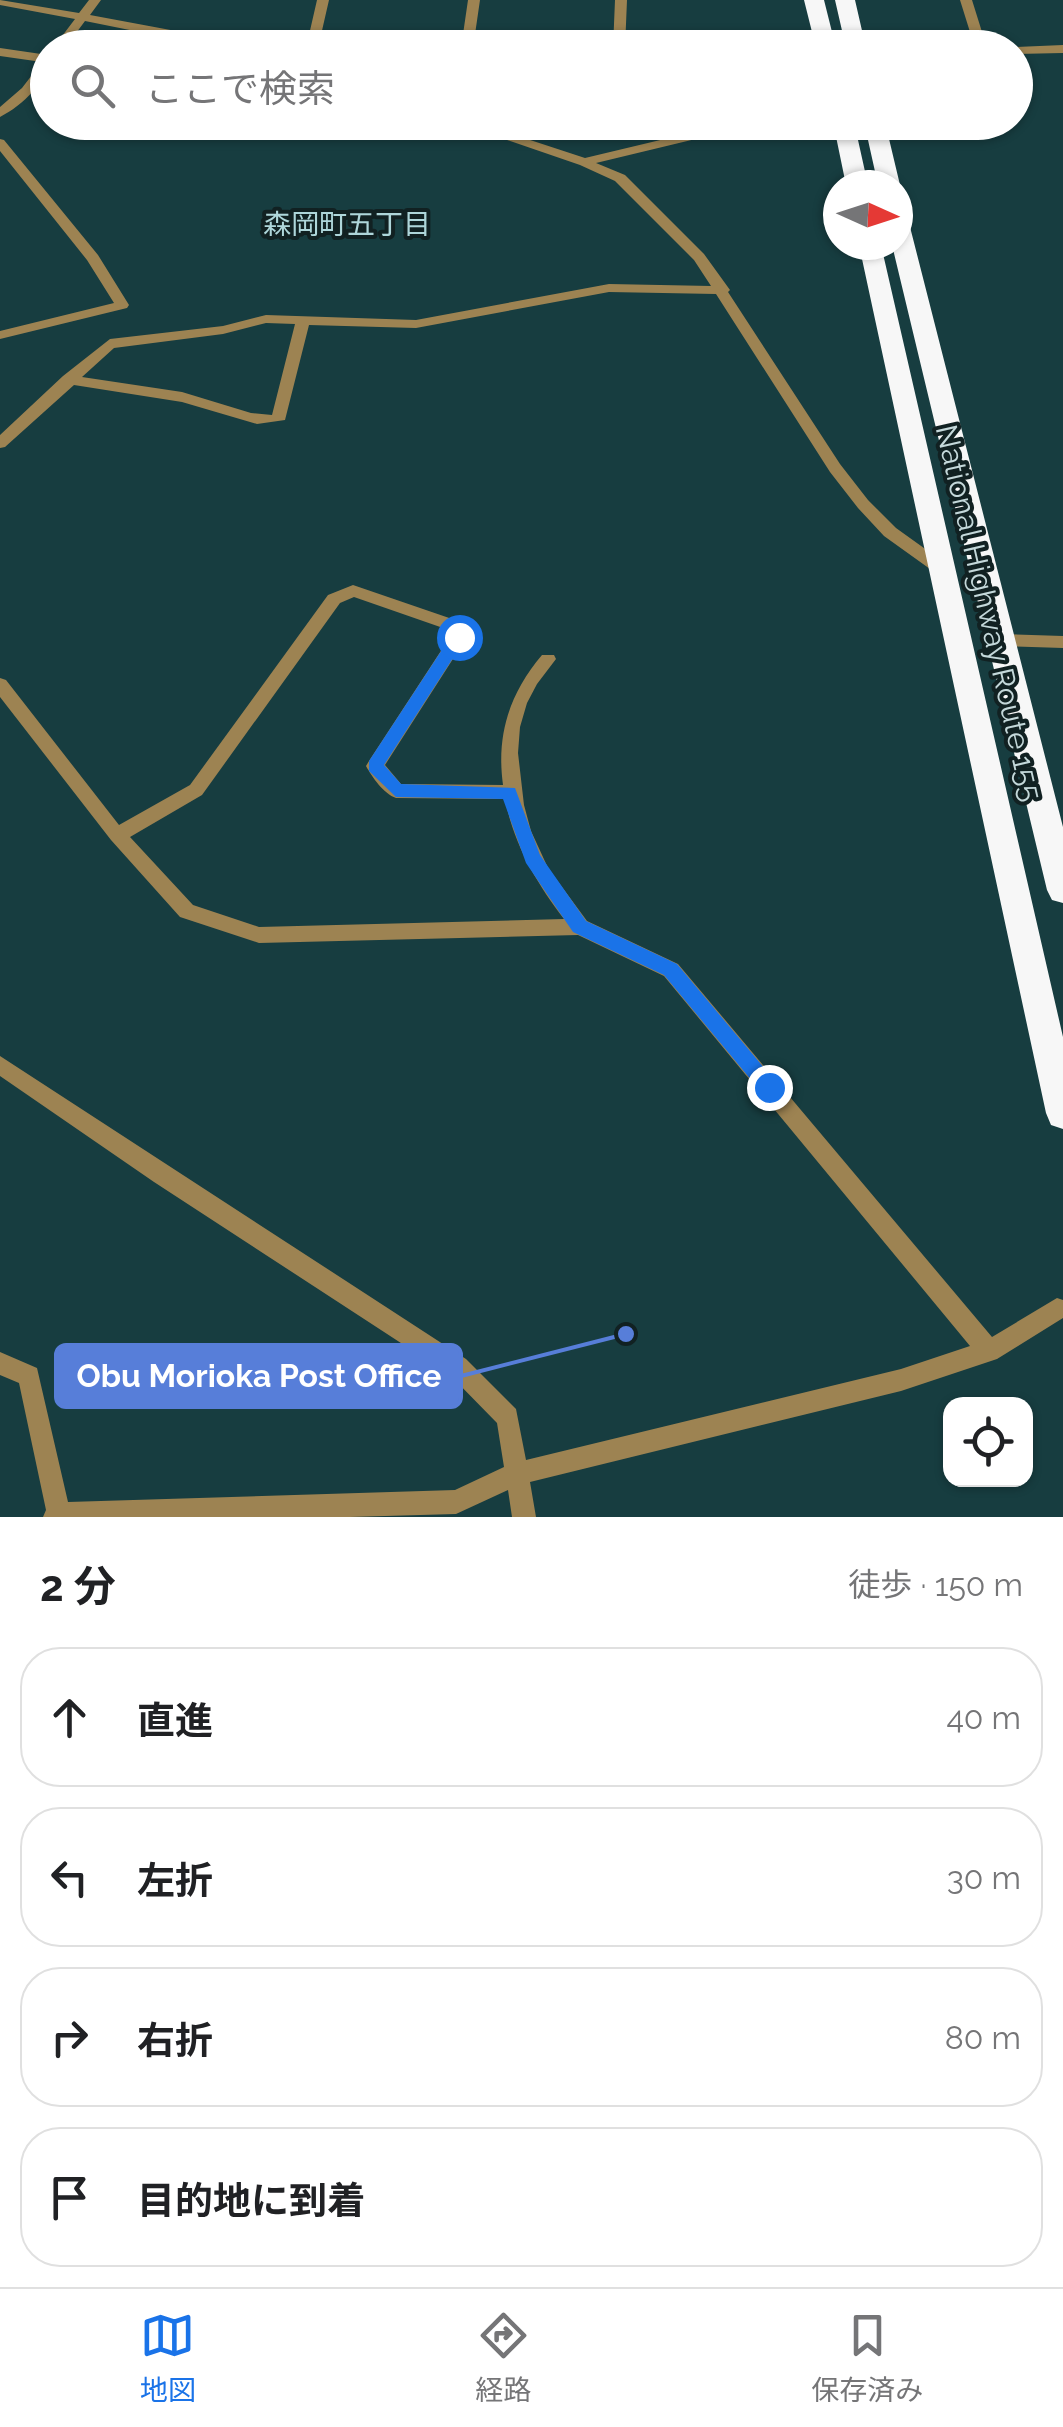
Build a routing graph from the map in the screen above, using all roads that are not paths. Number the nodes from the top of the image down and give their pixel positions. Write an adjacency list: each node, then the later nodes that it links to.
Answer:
1 (95, 0): 9 (street)
2 (323, 0): 12 (street)
3 (474, 0): 13 (street)
4 (620, 0): 14 (street)
5 (814, 0): 15 (highway)
6 (846, 0): 16 (highway)
7 (966, 0): 17 (street)
8 (0, 2): 9 (street)
9 (82, 18): 10 (street); 11 (street)
10 (73, 30)
11 (142, 30)
12 (316, 30)
13 (470, 30)
14 (619, 30)
15 (822, 30)
16 (852, 30)
17 (975, 30)
18 (1063, 49): 19 (street)
19 (1033, 50)
20 (0, 52): 21 (street)
21 (30, 58)
22 (30, 85): 23 (street)
23 (0, 113)
24 (516, 140): 29 (street)
25 (675, 140): 29 (street)
26 (847, 140): 30 (highway)
27 (878, 140): 31 (highway)
28 (0, 143): 36 (street)
29 (584, 162): 34 (street)
30 (854, 170)
31 (885, 170)
32 (873, 260): 39 (highway, National Highway Route 155)
33 (907, 260): 40 (highway, National Highway Route 155)
34 (723, 290): 35 (street); 39 (street)
35 (303, 322): 37 (street); 37 (street)
36 (0, 334)
37 (68, 379): 38 (street)
38 (0, 442)
39 (943, 570): 49 (highway, National Highway Route 155)
40 (1002, 640): 41 (street); 46 (highway, National Highway Route 155)
41 (1063, 642)
42 (548, 660): 44 (street)
43 (0, 685): 45 (street)
44 (509, 792): 45 (street); 47 (street)
45 (117, 835): 47 (street)
46 (1063, 890)
47 (580, 926): 51 (street)
48 (0, 1065): 53 (street)
49 (1063, 1113)
50 (1057, 1309): 51 (street)
51 (990, 1351): 53 (street)
52 (0, 1363): 54 (street)
53 (516, 1474): 54 (street); 55 (street)
54 (57, 1515)
55 (524, 1517)

